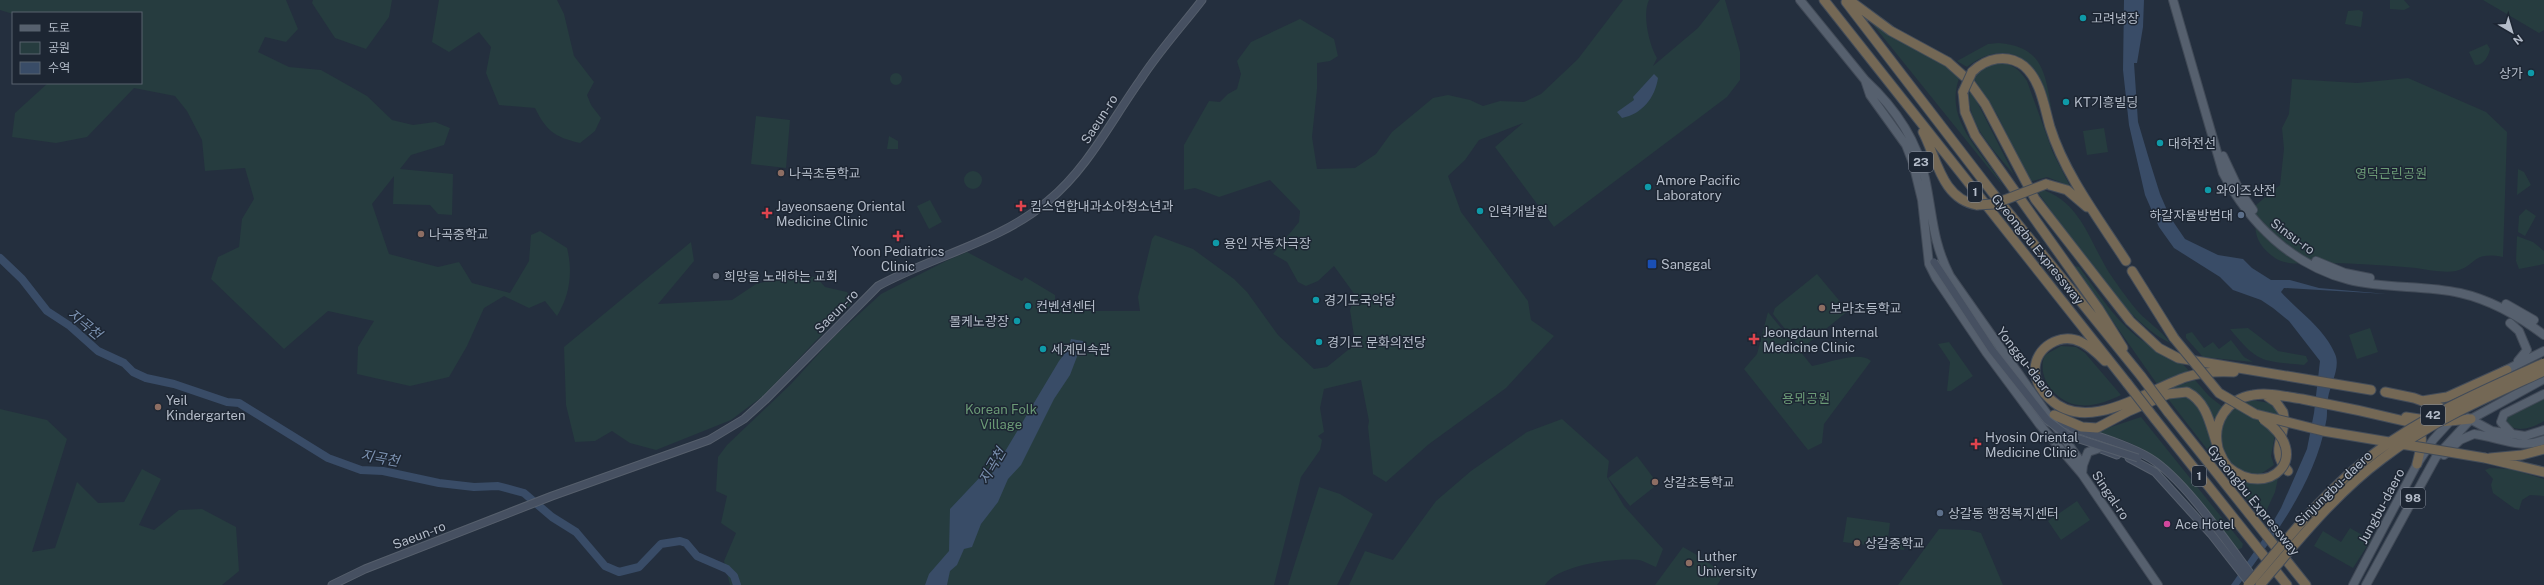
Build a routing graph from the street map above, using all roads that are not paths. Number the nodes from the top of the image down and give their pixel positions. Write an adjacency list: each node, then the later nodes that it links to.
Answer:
1 (1202, 0): 54 (main road, Saeun-ro)
2 (1800, 0): 9 (main road, Yonggu-daero / 23)
3 (1824, 0): 10 (highway, Gyeongbu Expressway / 1)
4 (1844, 0): 23 (highway, Gyeongbu Expressway / 1)
5 (1849, 0): 24 (highway)
6 (2173, 0): 8 (main road, Sinsu-ro)
7 (2178, 0): 8 (main road, Sinsu-ro)
8 (2179, 12): 16 (main road, Sinsu-ro); 17 (main road, Sinsu-ro)
9 (1865, 80): 13 (main road, Yonggu-daero / 23); 35 (main road, Yonggu-daero / 23)
10 (1903, 100): 11 (highway, bridge); 22 (highway, Gyeongbu Expressway / 1)
11 (2111, 238): 12 (highway); 23 (highway, bridge)
12 (2126, 261)
13 (1931, 263): 37 (main road, Singal-ro); 52 (main road, Yonggu-daero / 23, bridge)
14 (2132, 271): 33 (highway, bridge)
15 (2510, 323): 20 (main road)
16 (2544, 328)
17 (2544, 334)
18 (2544, 351): 20 (main road, Jungbu-daero / 98)
19 (2544, 362): 31 (main road); 56 (highway, Sinjungbu-daero / 42, bridge)
20 (2510, 368): 30 (highway); 34 (main road, Jungbu-daero / 98)
21 (2544, 371): 58 (highway, Sinjungbu-daero / 42, bridge)
22 (2119, 372): 24 (highway); 59 (highway, Gyeongbu Expressway / 1, bridge)
23 (2141, 376): 60 (highway, Gyeongbu Expressway / 1, bridge)
24 (2293, 377): 26 (highway)
25 (2544, 378): 31 (main road, Jungbu-daero / 98)
26 (2371, 390)
27 (2385, 392): 30 (highway)
28 (2260, 394): 32 (highway); 42 (highway); 49 (highway)
29 (2544, 394): 40 (main road)
30 (2422, 401): 34 (highway)
31 (2500, 401): 36 (main road, Jungbu-daero / 98)
32 (2372, 413): 34 (highway); 46 (highway)
33 (2255, 414): 42 (highway, bridge); 45 (highway, bridge)
34 (2454, 416): 36 (highway); 46 (main road, Jungbu-daero / 98)
35 (2052, 417): 37 (main road); 38 (main road, Yonggu-daero); 42 (highway); 47 (main road, Yonggu-daero)
36 (2471, 419): 40 (main road); 48 (main road, Jungbu-daero / 98)
37 (2040, 425): 51 (main road, Singal-ro)
38 (2070, 426): 43 (main road); 53 (main road, Yonggu-daero)
39 (2544, 430): 40 (main road)
40 (2513, 434)
41 (2544, 440): 48 (main road)
42 (2218, 448)
43 (2098, 449): 47 (main road); 52 (main road)
44 (2544, 449): 45 (highway)
45 (2485, 458): 50 (highway)
46 (2417, 464): 61 (main road, Jungbu-daero / 98)
47 (2083, 465): 51 (main road)
48 (2428, 470): 62 (main road, Jungbu-daero / 98)
49 (2288, 471)
50 (2544, 472)
51 (2082, 474): 55 (main road, Singal-ro)
52 (2211, 534): 53 (main road, Yonggu-daero / 23)
53 (2227, 549): 57 (main road, Yonggu-daero / 23); 58 (main road, Yonggu-daero / 23)
54 (332, 585)
55 (2158, 585)
56 (2248, 585)
57 (2252, 585)
58 (2260, 585)
59 (2287, 585)
60 (2306, 585)
61 (2353, 585)
62 (2366, 585)

